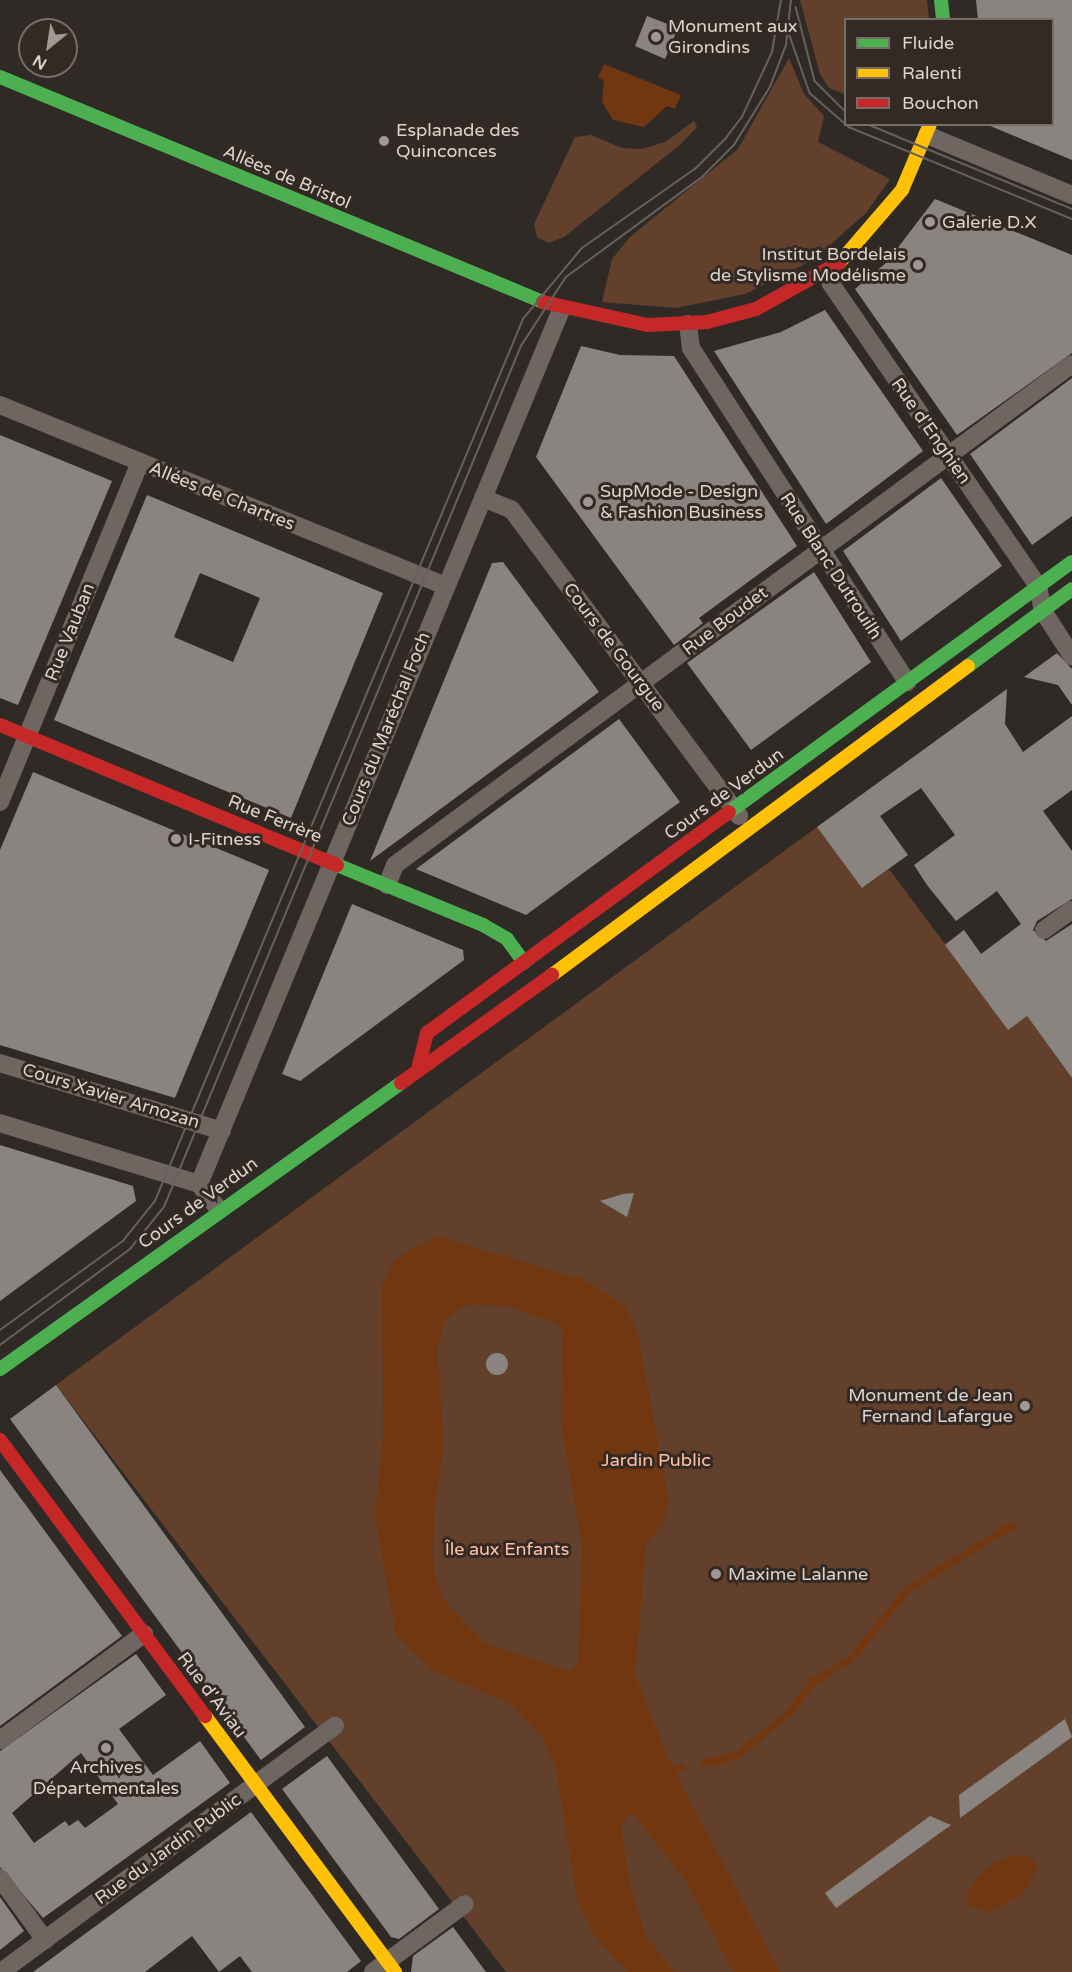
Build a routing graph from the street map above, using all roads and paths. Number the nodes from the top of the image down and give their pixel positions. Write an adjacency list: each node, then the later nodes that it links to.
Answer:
1 (940, 0): 2 (main road)
2 (943, 18)
3 (0, 78): 7 (main road, Allées de Bristol)
4 (928, 130): 5 (street); 6 (main road, Allées de Bristol)
5 (1072, 195)
6 (825, 275): 8 (main road, Allées de Bristol); 11 (street, Rue d'Enghien)
7 (561, 310): 8 (main road, Allées de Bristol); 13 (street, Cours du Maréchal Foch)
8 (688, 324): 14 (street, Rue Blanc Dutrouilh)
9 (1072, 363): 11 (street, Rue Boudet)
10 (0, 405): 12 (street, Allées de Chartres)
11 (948, 455): 14 (street, Rue Boudet); 17 (street, Rue d'Enghien)
12 (140, 462): 16 (street, Allées de Chartres); 24 (street, Rue Vauban)
13 (483, 498): 16 (street, Cours du Maréchal Foch); 22 (street, Cours de Gourgue)
14 (821, 549): 21 (street, Rue Blanc Dutrouilh); 22 (street, Rue Boudet)
15 (1072, 562): 17 (main road, Cours de Verdun)
16 (445, 586): 28 (street, Cours du Maréchal Foch)
17 (1038, 586): 19 (street); 21 (main road, Cours de Verdun)
18 (1072, 589): 19 (main road, Cours de Verdun)
19 (1043, 611): 20 (street); 27 (main road, Cours de Verdun)
20 (1072, 656)
21 (907, 682): 26 (main road, Cours de Verdun)
22 (640, 683): 26 (street, Cours de Gourgue); 29 (street, Rue Boudet)
23 (0, 725): 24 (main road, Rue Ferrère)
24 (27, 736): 25 (street, Rue Vauban); 28 (main road, Rue Ferrère)
25 (0, 802)
26 (734, 810): 27 (street, Cours de Gourgue); 32 (main road, Cours de Verdun)
27 (746, 827): 33 (main road, Cours de Verdun)
28 (332, 862): 29 (main road, Rue Ferrère); 37 (street, Cours du Maréchal Foch)
29 (387, 885): 32 (main road, Rue Ferrère)
30 (1072, 910): 31 (street)
31 (1044, 930)
32 (524, 962): 33 (main road); 35 (main road, Cours de Verdun)
33 (477, 1028): 35 (main road, Cours de Verdun)
34 (0, 1063): 37 (street, Cours Xavier Arnozan)
35 (418, 1069): 39 (main road, Cours de Verdun)
36 (0, 1123): 38 (street)
37 (222, 1131): 38 (street, Cours du Maréchal Foch)
38 (199, 1184): 39 (street)
39 (219, 1210): 40 (main road, Cours de Verdun)
40 (0, 1369)
41 (0, 1440): 42 (main road, Rue d'Aviau)
42 (144, 1634): 44 (street); 45 (main road, Rue d'Aviau)
43 (335, 1726): 45 (street, Rue du Jardin Public)
44 (0, 1740)
45 (256, 1784): 48 (street, Rue du Jardin Public); 49 (main road, Rue d'Aviau)
46 (0, 1878): 48 (street)
47 (465, 1904): 49 (street)
48 (45, 1940): 50 (street, Rue du Jardin Public)
49 (385, 1969)
50 (1, 1972)

